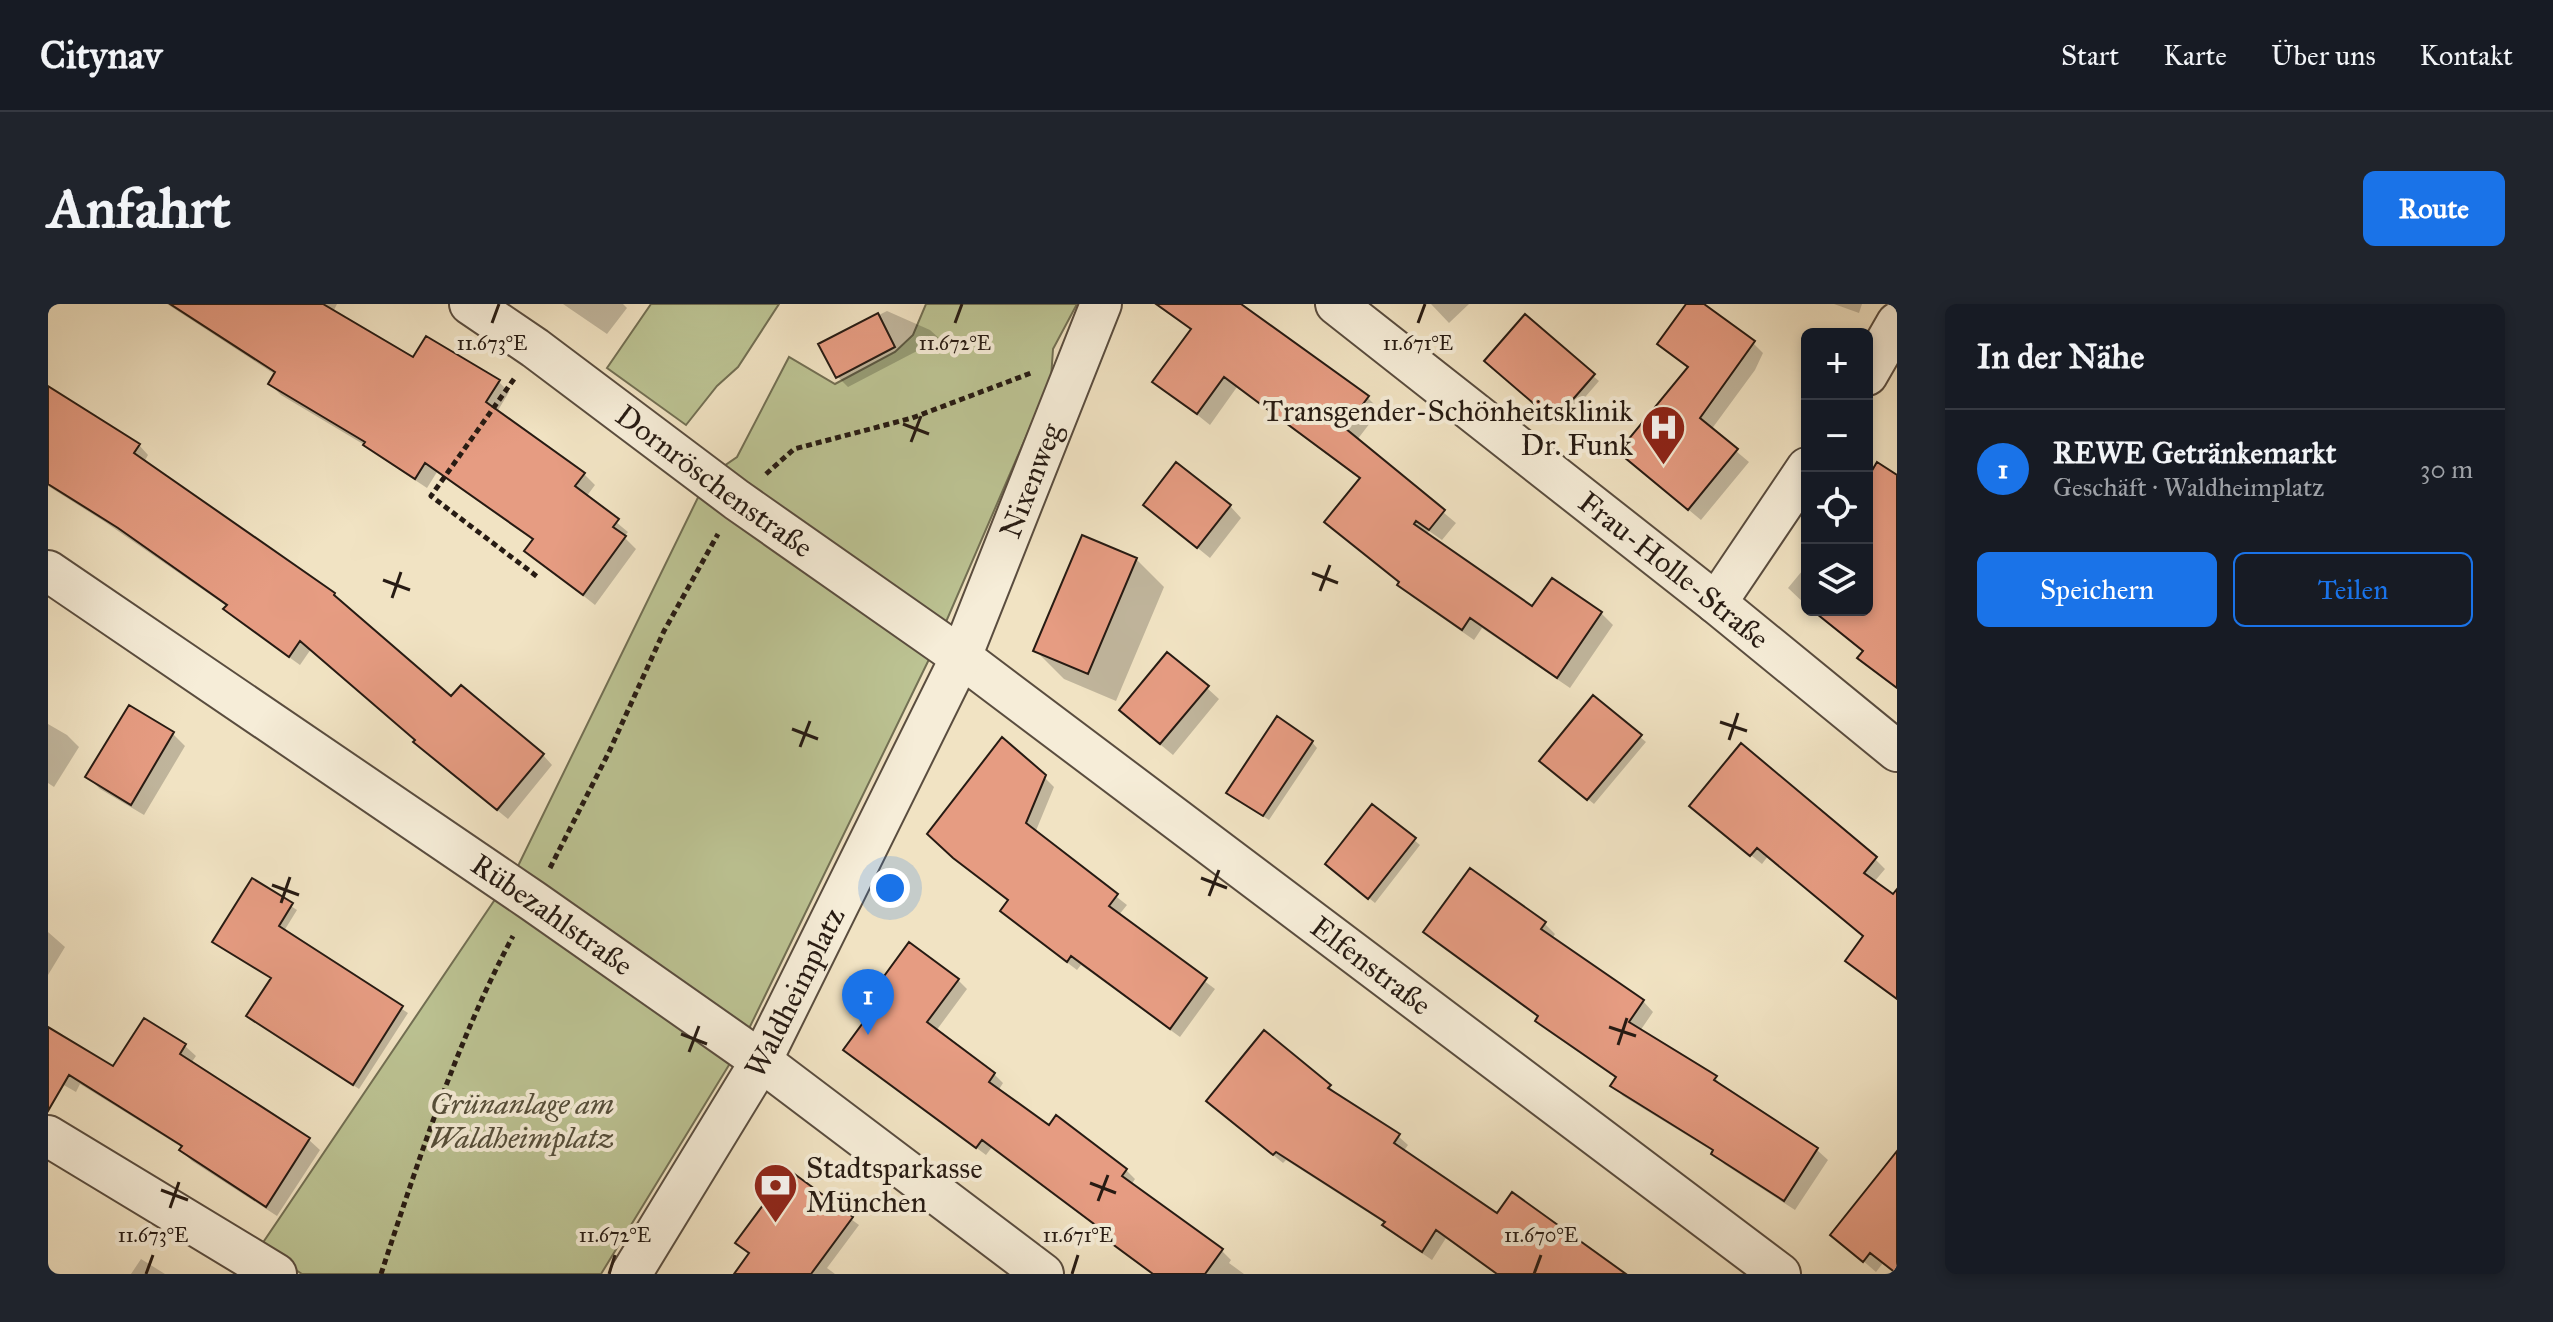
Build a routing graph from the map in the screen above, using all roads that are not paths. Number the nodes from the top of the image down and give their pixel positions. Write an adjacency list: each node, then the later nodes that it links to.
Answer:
1 (470, 304): 9 (street, Dornröschenstraße)
2 (1101, 304): 9 (street, Nixenweg)
3 (1336, 304): 8 (street, Frau-Holle-Straße)
4 (1897, 323): 5 (street)
5 (1873, 365)
6 (1804, 472): 8 (street)
7 (48, 571): 11 (street, Rübezahlstraße)
8 (1716, 603): 10 (street, Frau-Holle-Straße)
9 (961, 657): 11 (street, Waldheimplatz); 16 (street, Elfenstraße)
10 (1897, 751)
11 (761, 1061): 14 (street, Waldheimplatz); 15 (street, Rübezahlstraße)
12 (48, 1136): 13 (street)
13 (276, 1274)
14 (631, 1274)
15 (1043, 1274)
16 (1780, 1274)

